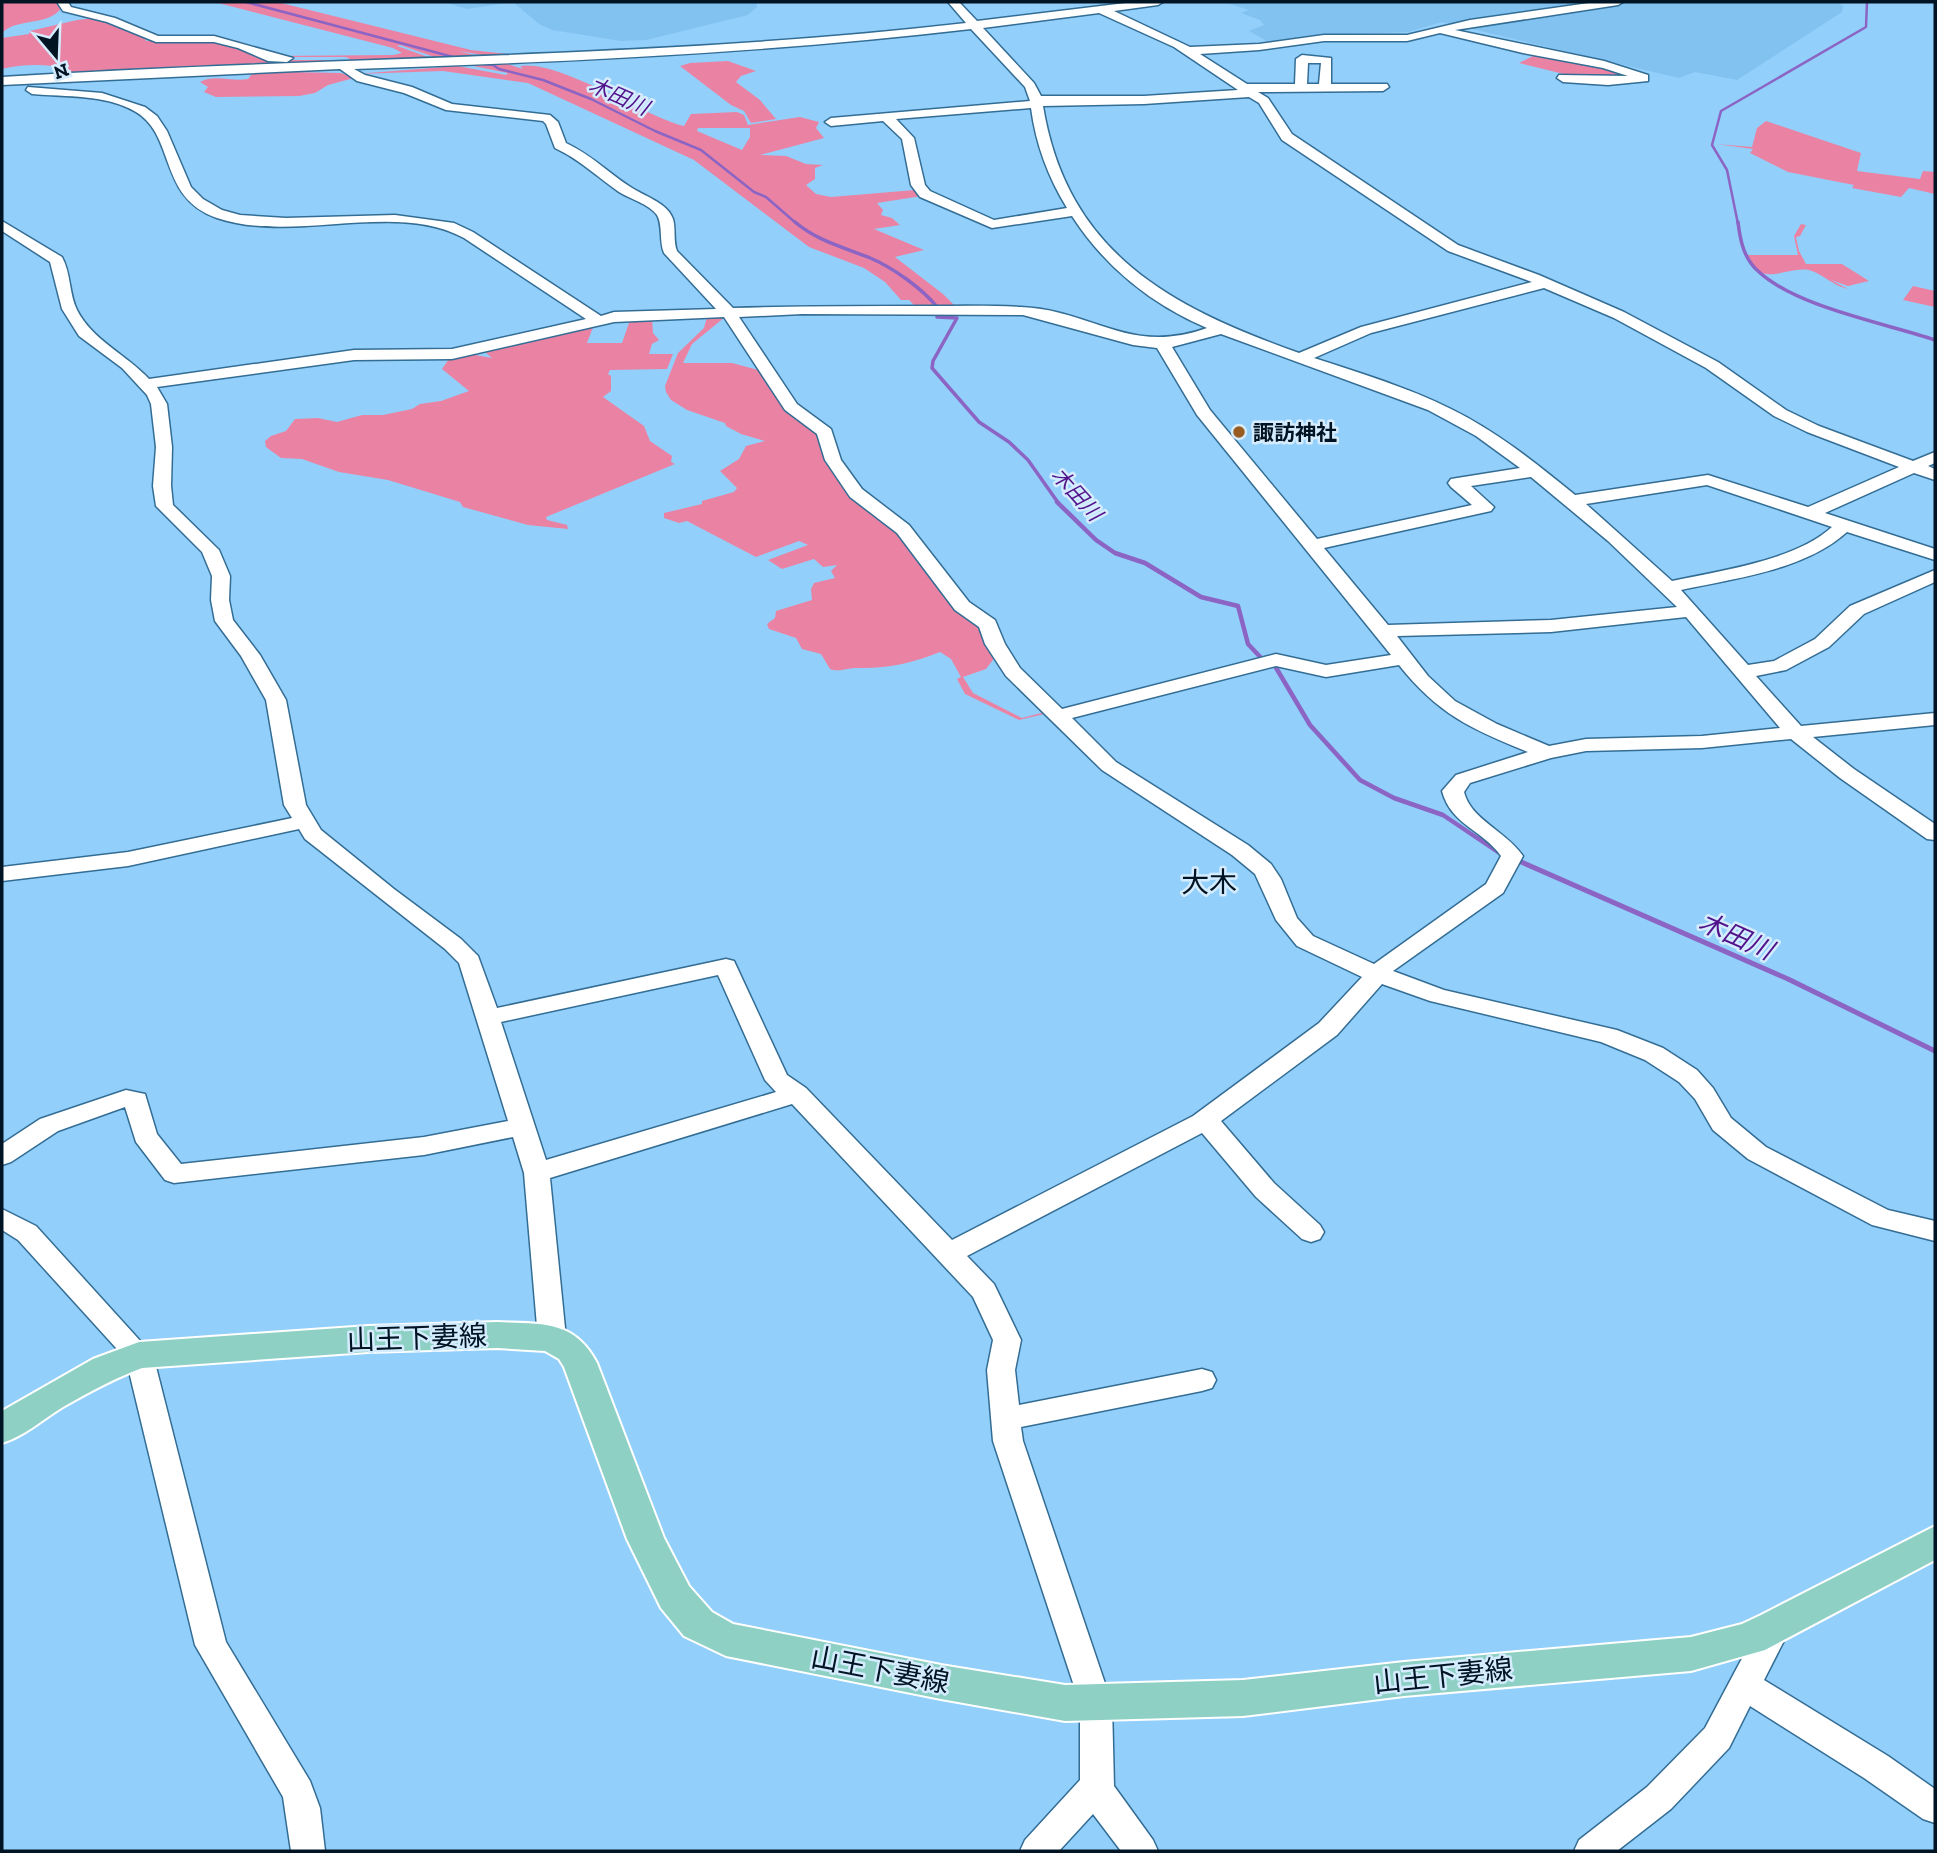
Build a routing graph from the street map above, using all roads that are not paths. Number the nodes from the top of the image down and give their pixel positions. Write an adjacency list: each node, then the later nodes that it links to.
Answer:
1 (63, 2): 13 (street)
2 (953, 2): 9 (street)
3 (1086, 2): 7 (street)
4 (1158, 2): 7 (street)
5 (1618, 2): 8 (street)
6 (1493, 7): 8 (street)
7 (1101, 9): 9 (street); 11 (street)
8 (1512, 16): 10 (street)
9 (976, 24): 12 (street); 20 (street)
10 (1436, 29): 11 (street); 14 (street)
11 (1189, 51): 19 (street)
12 (456, 61): 13 (street); 15 (street)
13 (346, 68): 26 (street)
14 (1563, 78)
15 (2, 82): 27 (street)
16 (1301, 86): 17 (street); 17 (street); 19 (street)
17 (1325, 86): 18 (street)
18 (1383, 87)
19 (1248, 91): 20 (street); 25 (street)
20 (1038, 102): 21 (street); 23 (street)
21 (885, 116): 22 (street); 23 (street)
22 (831, 122)
23 (1077, 211): 28 (street)
24 (2, 225): 31 (street)
25 (1546, 283): 30 (street); 33 (street)
26 (728, 312): 27 (street); 29 (street); 47 (street)
27 (597, 320): 31 (street)
28 (1222, 328): 29 (street); 30 (street)
29 (1161, 343): 39 (street)
30 (1298, 359): 34 (street)
31 (146, 384): 51 (street)
32 (1935, 457): 33 (street)
33 (1914, 467): 35 (street); 37 (street)
34 (1535, 471): 36 (street); 39 (street)
35 (1935, 475)
36 (1572, 501): 37 (street); 42 (street)
37 (1808, 513): 38 (street)
38 (1844, 525): 40 (street); 42 (street)
39 (1312, 545): 44 (street)
40 (1935, 555)
41 (1935, 575): 46 (street)
42 (1668, 587): 43 (street)
43 (1690, 611): 44 (street); 46 (street)
44 (1382, 631): 45 (street)
45 (1402, 659): 47 (street); 50 (street)
46 (1743, 672): 49 (street)
47 (1058, 716): 54 (street)
48 (1935, 719): 49 (street)
49 (1795, 732): 50 (street); 52 (street)
50 (1547, 753): 54 (street)
51 (306, 821): 53 (street); 55 (street)
52 (1935, 834)
53 (2, 874)
54 (1377, 974): 57 (street); 62 (street)
55 (489, 1017): 56 (street); 58 (street)
56 (797, 1094): 60 (street); 64 (street)
57 (1202, 1122): 63 (street); 64 (street)
58 (522, 1127): 59 (street); 60 (street)
59 (2, 1156)
60 (537, 1173): 65 (street)
61 (2, 1218): 66 (street)
62 (1935, 1231)
63 (1311, 1232)
64 (949, 1252): 68 (street)
65 (552, 1338): 66 (main road, 山王下妻線); 73 (main road, 山王下妻線)
66 (138, 1355): 69 (main road, 山王下妻線); 76 (street)
67 (1202, 1380): 68 (street)
68 (1006, 1419): 73 (street)
69 (2, 1429)
70 (1935, 1542): 71 (main road, 山王下妻線)
71 (1775, 1627): 72 (street); 73 (main road, 山王下妻線)
72 (1745, 1686): 75 (street); 79 (street)
73 (1096, 1704): 74 (street)
74 (1097, 1786): 77 (street); 78 (street)
75 (1935, 1808)
76 (308, 1851)
77 (1037, 1851)
78 (1142, 1851)
79 (1591, 1851)

